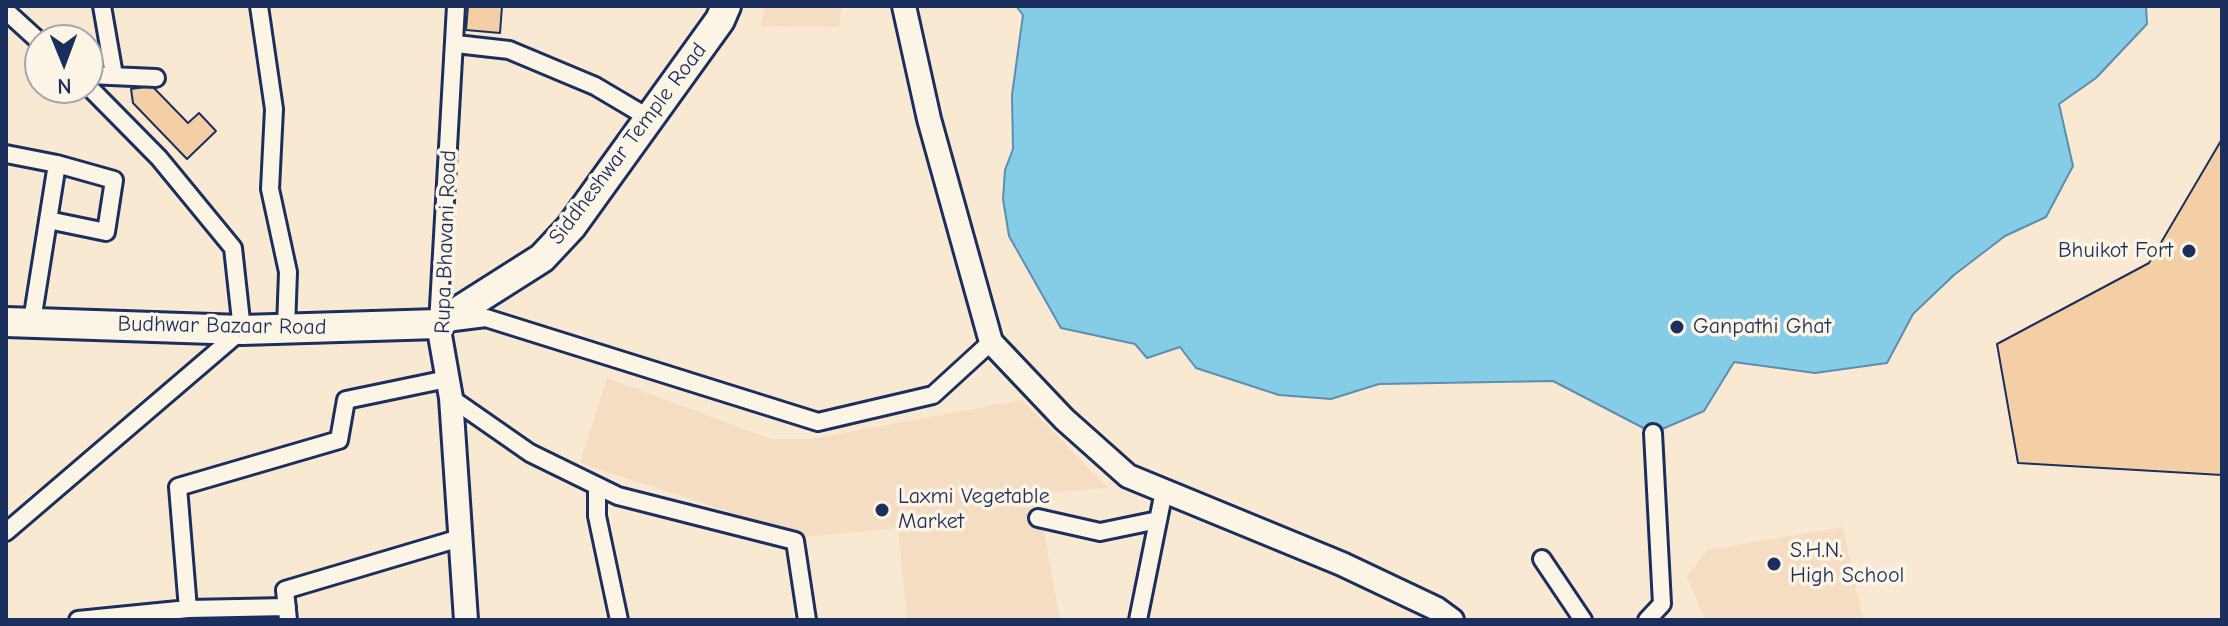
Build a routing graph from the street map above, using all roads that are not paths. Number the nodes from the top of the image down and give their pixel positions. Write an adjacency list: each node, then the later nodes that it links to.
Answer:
1 (102, 6): 10 (street)
2 (259, 6): 19 (street)
3 (456, 6): 8 (street, Rupa Bhavani Road)
4 (726, 6): 13 (highway, Siddheshwar Temple Road)
5 (904, 6): 21 (street)
6 (6, 11): 7 (street)
7 (24, 27)
8 (456, 44): 13 (street); 18 (street, Rupa Bhavani Road)
9 (104, 75): 10 (street)
10 (114, 75): 11 (street)
11 (156, 78)
12 (104, 102): 20 (street)
13 (649, 118): 18 (highway, Siddheshwar Temple Road)
14 (6, 154): 15 (street)
15 (57, 164): 16 (street); 16 (street)
16 (48, 220): 17 (street)
17 (19, 322): 20 (highway, Budhwar Bazaar Road)
18 (438, 324): 19 (highway, Budhwar Bazaar Road); 21 (street); 22 (street, Rupa Bhavani Road)
19 (286, 328): 20 (highway, Budhwar Bazaar Road)
20 (242, 330): 28 (street)
21 (991, 342): 25 (street)
22 (449, 388): 24 (street); 29 (street, Rupa Bhavani Road); 31 (street)
23 (1653, 433): 32 (street)
24 (597, 486): 36 (street); 37 (street)
25 (1164, 491): 27 (street); 39 (street)
26 (1038, 518): 27 (street)
27 (1158, 520): 38 (street)
28 (6, 532)
29 (460, 538): 33 (street); 35 (street, Rupa Bhavani Road)
30 (1542, 559): 40 (street)
31 (188, 609): 33 (street); 34 (street)
32 (1662, 612): 41 (street)
33 (288, 614)
34 (78, 620)
35 (466, 620)
36 (619, 620)
37 (807, 620)
38 (1138, 620)
39 (1452, 620)
40 (1583, 620)
41 (1647, 620)

